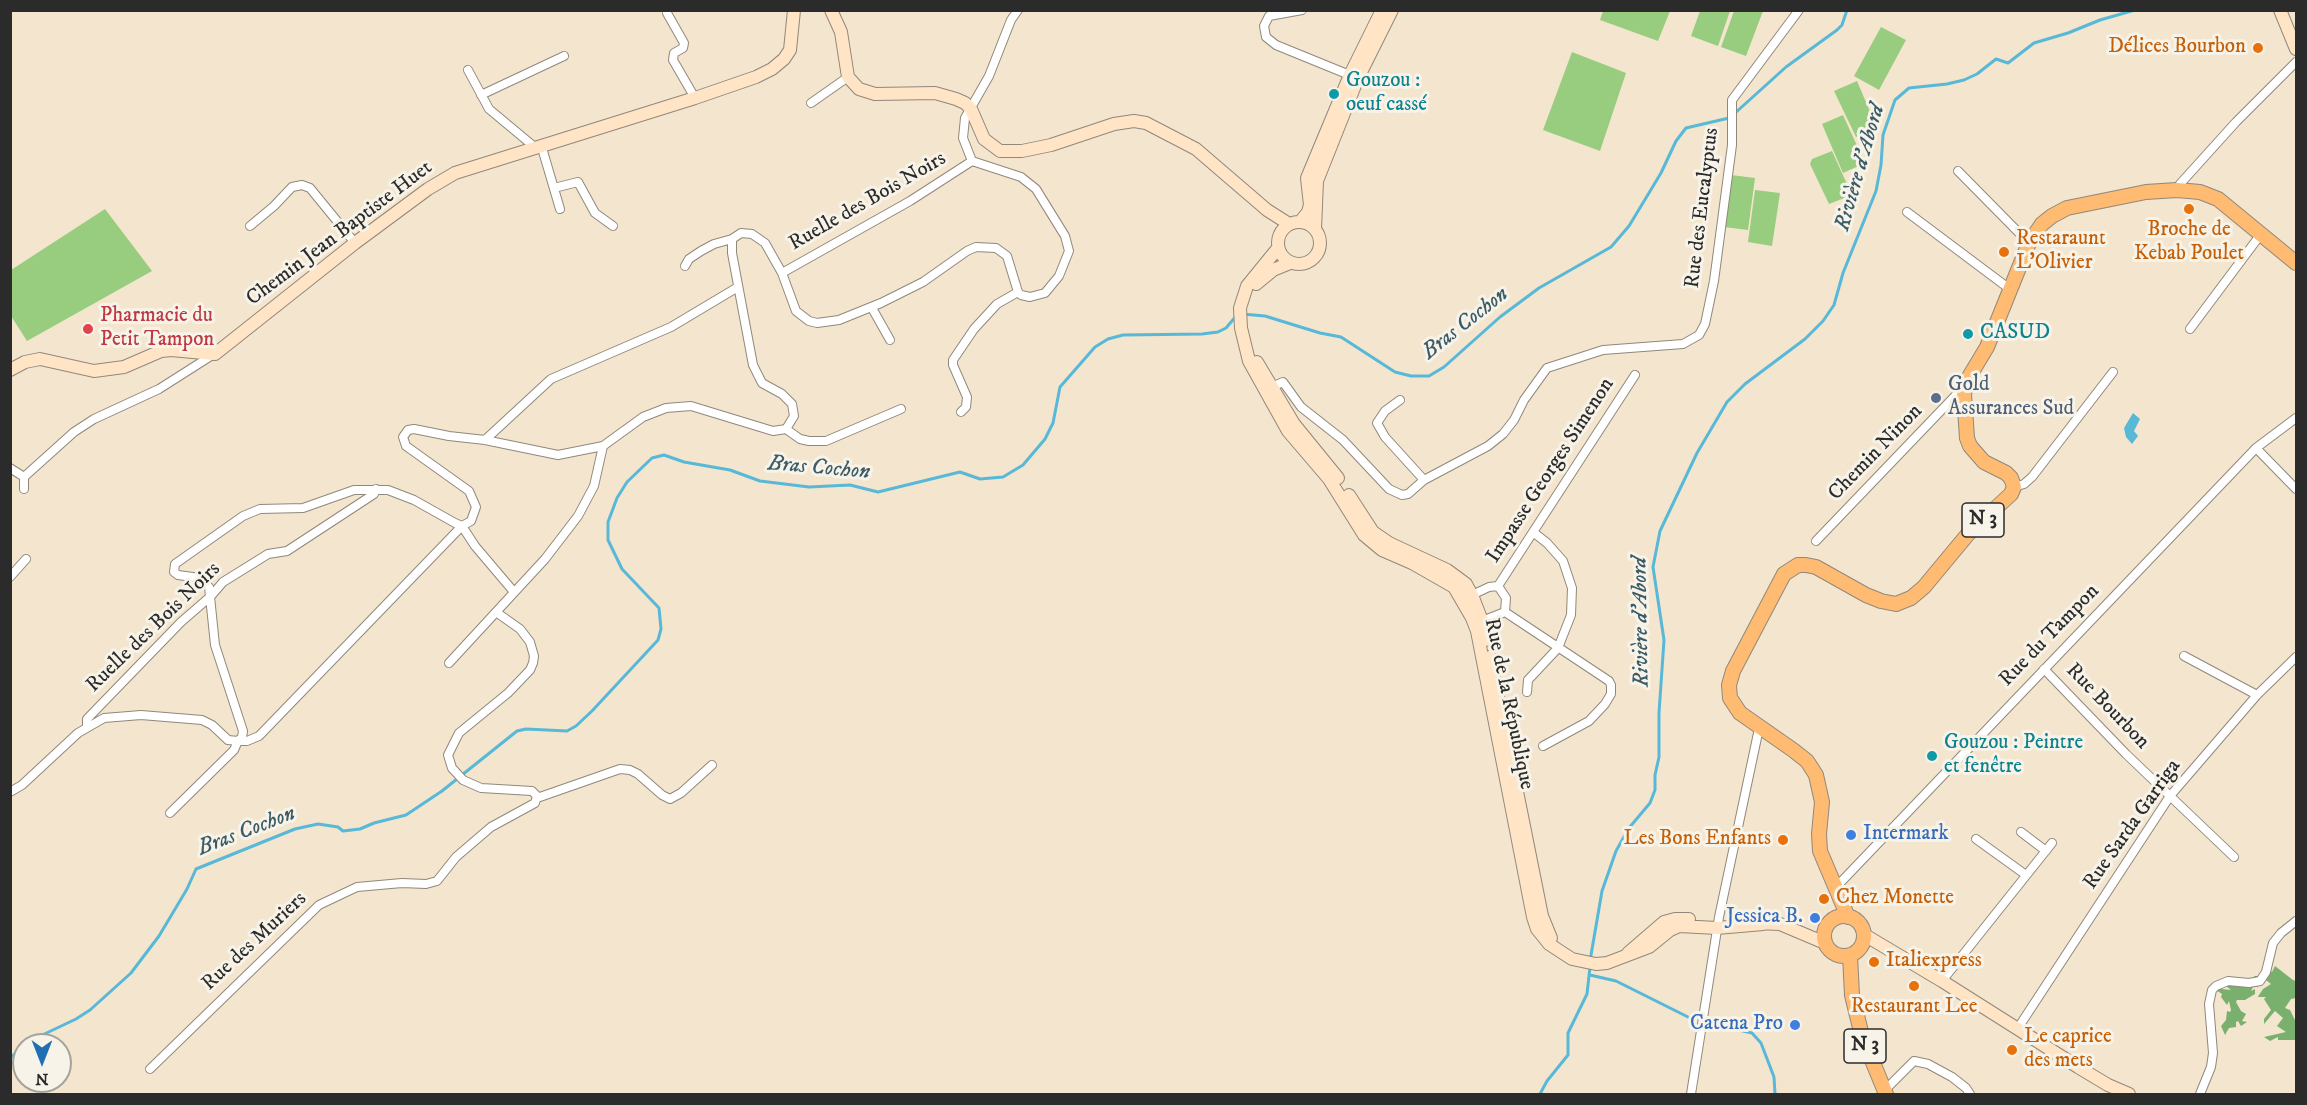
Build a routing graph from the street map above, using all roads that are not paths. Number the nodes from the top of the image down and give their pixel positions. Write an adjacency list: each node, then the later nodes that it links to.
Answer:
1 (794, 10): 17 (street, Chemin Jean Baptiste Huet)
2 (831, 10): 14 (street)
3 (1018, 10): 19 (street)
4 (1302, 10): 15 (street)
5 (1382, 10): 15 (street)
6 (1392, 10): 15 (street)
7 (1799, 10): 64 (street, Rue des Eucalyptus)
8 (2280, 10): 10 (street)
9 (667, 13): 17 (street)
10 (2296, 49)
11 (564, 56): 16 (street)
12 (2296, 62): 24 (street)
13 (468, 70): 16 (street)
14 (848, 77): 18 (street); 19 (street)
15 (1354, 77): 28 (street); 31 (street)
16 (481, 95): 20 (street)
17 (695, 98): 20 (street, Chemin Jean Baptiste Huet)
18 (811, 103)
19 (971, 109): 21 (street); 26 (street)
20 (539, 148): 23 (street); 35 (street, Chemin Jean Baptiste Huet)
21 (972, 161): 40 (street, Ruelle des Bois Noirs); 43 (street)
22 (1958, 171): 36 (street)
23 (555, 188): 25 (street); 30 (street)
24 (2177, 189): 32 (main road, N 3); 36 (main road, N 3)
25 (560, 209)
26 (1267, 210): 28 (street); 34 (street)
27 (1907, 212): 42 (street)
28 (1295, 223): 31 (street); 34 (street)
29 (250, 226): 35 (street)
30 (613, 226)
31 (1315, 229): 37 (street)
32 (2261, 234): 38 (main road, N 3); 46 (street)
33 (732, 239): 39 (street); 40 (street); 41 (street)
34 (1279, 242): 37 (street); 44 (street, Rue de la République)
35 (355, 243): 48 (street, Chemin Jean Baptiste Huet)
36 (2029, 243): 42 (main road, N 3)
37 (1290, 262): 44 (street)
38 (2296, 263)
39 (685, 266)
40 (782, 273): 45 (street)
41 (738, 288): 58 (street); 59 (street)
42 (2011, 290): 53 (main road, N 3)
43 (1018, 292): 45 (street); 56 (street)
44 (1242, 301): 52 (street, Rue de la République)
45 (872, 308): 47 (street)
46 (2190, 329)
47 (890, 340)
48 (215, 354): 49 (street); 63 (street)
49 (10, 370)
50 (2113, 372): 65 (street)
51 (1635, 375): 70 (street, Impasse Georges Simenon)
52 (1268, 389): 64 (street); 77 (street, Rue de la République)
53 (1964, 394): 65 (main road, N 3); 71 (street, Chemin Ninon)
54 (1400, 400): 64 (street)
55 (901, 410): 58 (street)
56 (961, 412)
57 (2296, 418): 61 (street, Rue du Tampon)
58 (786, 429): 60 (street)
59 (485, 440): 60 (street); 69 (street)
60 (603, 446): 75 (street)
61 (2256, 448): 68 (street); 85 (street, Rue du Tampon)
62 (10, 468): 63 (street)
63 (24, 477): 66 (street)
64 (1424, 480)
65 (2014, 487): 89 (main road, N 3)
66 (24, 489)
67 (376, 489): 69 (street); 76 (street, Ruelle des Bois Noirs); 76 (street)
68 (2296, 489)
69 (462, 526): 75 (street); 90 (street)
70 (1533, 532): 74 (street, Impasse Georges Simenon); 81 (street)
71 (1816, 541)
72 (26, 559): 73 (street)
73 (10, 577)
74 (1498, 586): 77 (street); 79 (street)
75 (514, 592): 78 (street)
76 (211, 596): 88 (street, Ruelle des Bois Noirs); 90 (street)
77 (1469, 601): 80 (street, Rue de la République)
78 (496, 612): 84 (street); 95 (street)
79 (1505, 612): 80 (street); 81 (street)
80 (1477, 620): 106 (street, Rue de la République)
81 (1558, 648): 86 (street); 91 (street)
82 (2184, 656): 87 (street)
83 (2296, 657): 87 (street, Rue Sarda Garriga)
84 (449, 663)
85 (2044, 669): 94 (street, Rue Bourbon); 103 (street, Rue du Tampon)
86 (1527, 692)
87 (2256, 695): 94 (street, Rue Sarda Garriga)
88 (87, 726): 90 (street); 93 (street)
89 (1760, 728): 103 (main road, N 3); 106 (street)
90 (238, 741): 96 (street)
91 (1544, 747)
92 (712, 765): 95 (street, Rue des Muriers)
93 (10, 792)
94 (2170, 796): 101 (street, Rue Bourbon); 111 (street, Rue Sarda Garriga)
95 (537, 798): 112 (street, Rue des Muriers)
96 (170, 813)
97 (2021, 832): 100 (street)
98 (1976, 839): 102 (street)
99 (2052, 843): 100 (street)
100 (2046, 851): 102 (street)
101 (2234, 857)
102 (2026, 875): 110 (street)
103 (1835, 886): 104 (main road, N 3)
104 (1843, 913): 107 (main road); 108 (main road, N 3)
105 (2296, 921): 114 (street)
106 (1718, 924): 107 (street, Rue de la République); 115 (street)
107 (1824, 937): 109 (main road)
108 (1867, 940): 109 (main road); 110 (street)
109 (1843, 955): 113 (main road, N 3)
110 (1942, 981): 111 (street)
111 (2018, 1028): 117 (street)
112 (150, 1069)
113 (1885, 1093): 116 (street)
114 (2202, 1093)
115 (1691, 1095)
116 (1970, 1095)
117 (2129, 1095)

